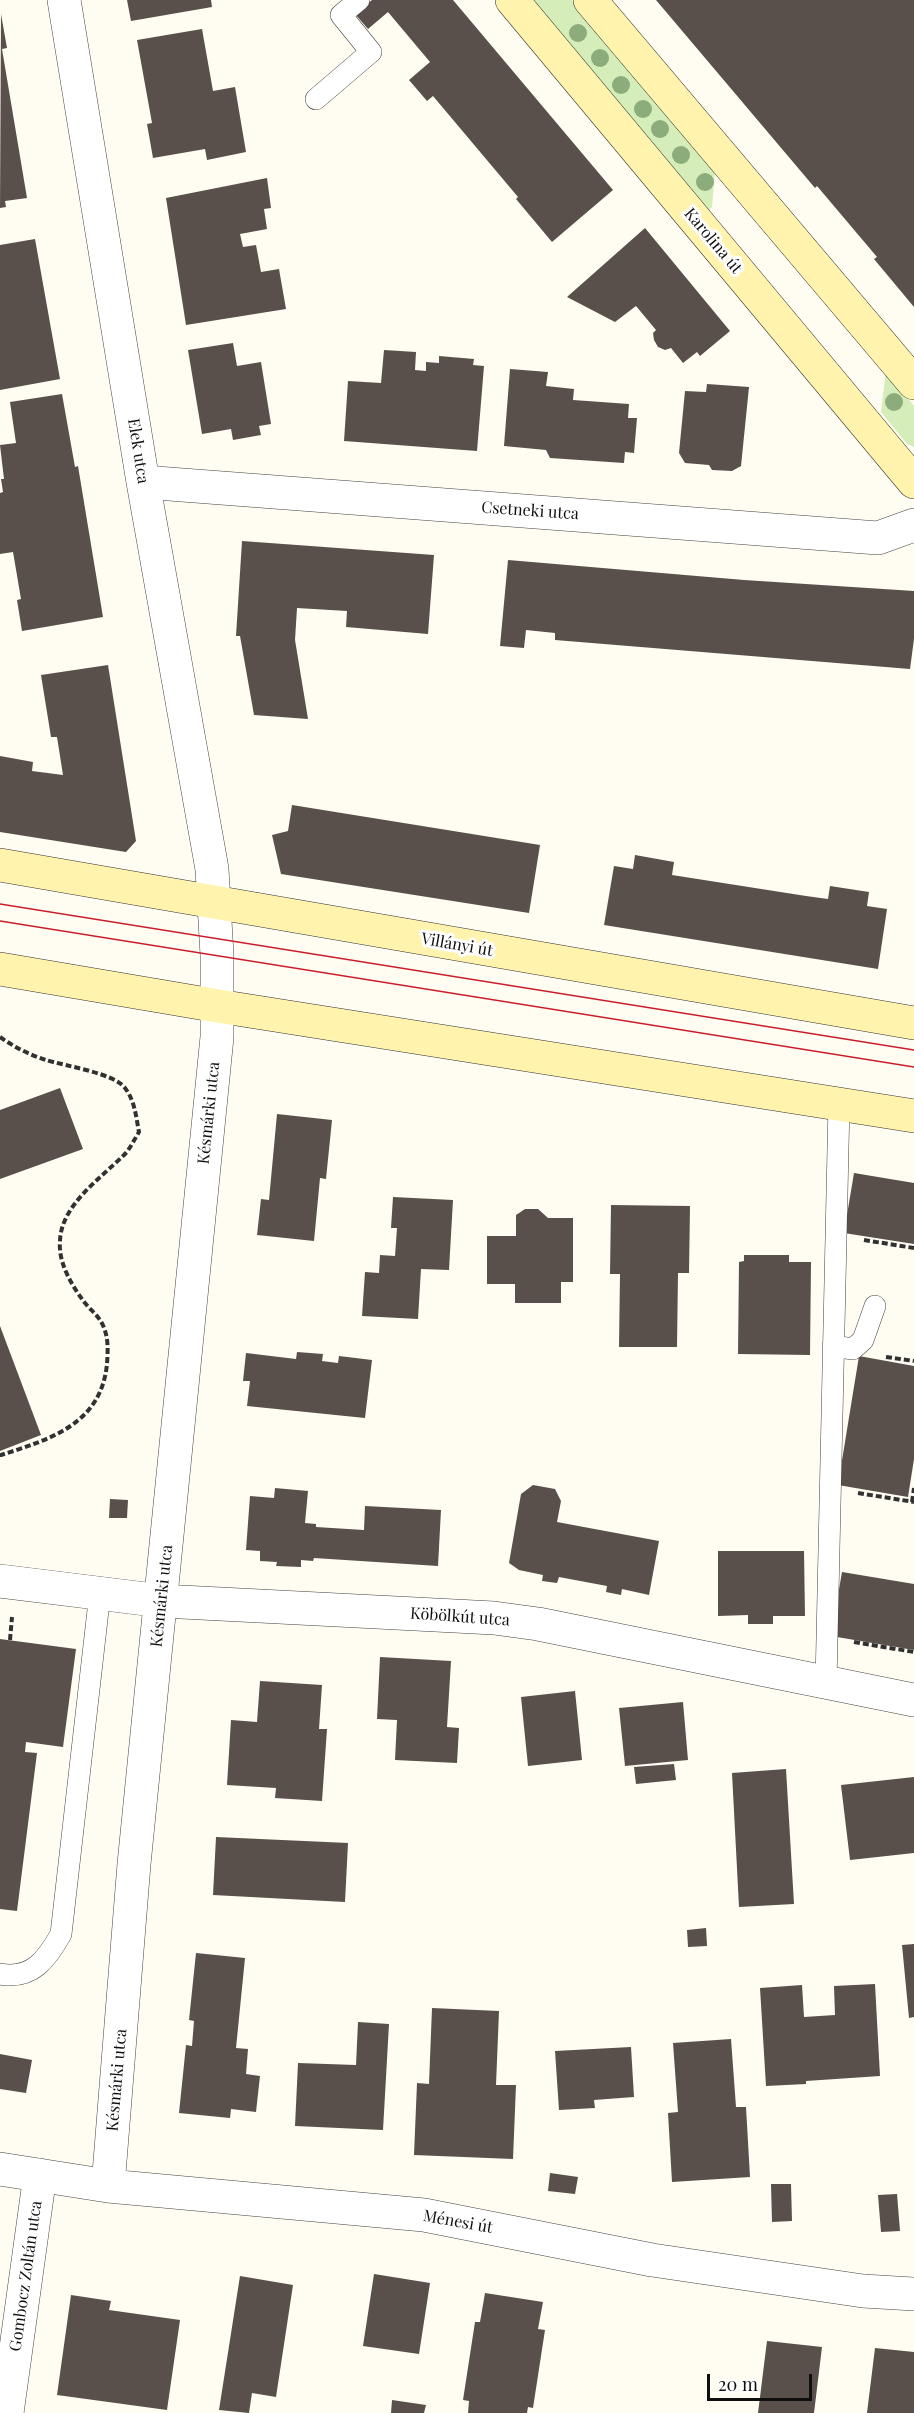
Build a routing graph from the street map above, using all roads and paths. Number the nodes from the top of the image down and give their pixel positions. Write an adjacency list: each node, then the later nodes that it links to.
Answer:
1 (64, 0): 7 (street, Elek utca)
2 (358, 0): 5 (lane)
3 (512, 0): 8 (street, Karolina út)
4 (590, 0): 6 (street)
5 (316, 99)
6 (914, 383)
7 (143, 482): 9 (street, Csetneki utca); 11 (street, Elek utca)
8 (914, 482)
9 (914, 525)
10 (0, 866): 11 (street, Villányi út)
11 (214, 902): 13 (street, Elek utca); 14 (street, Villányi út)
12 (0, 969): 13 (street)
13 (218, 1006): 16 (street); 28 (street, Késmárki utca)
14 (914, 1023)
15 (0, 1037): 22 (path)
16 (839, 1104): 17 (street); 21 (lane)
17 (914, 1116)
18 (853, 1238): 19 (path)
19 (914, 1248)
20 (875, 1306): 21 (lane)
21 (833, 1346): 23 (lane)
22 (0, 1451)
23 (830, 1488): 25 (path); 30 (lane)
24 (914, 1488): 25 (path)
25 (913, 1502)
26 (0, 1581): 27 (street, Köbölkút utca)
27 (100, 1593): 28 (street, Köbölkút utca); 35 (lane)
28 (162, 1601): 33 (street, Köbölkút utca); 38 (street, Késmárki utca)
29 (13, 1611): 31 (path)
30 (827, 1638): 32 (path); 33 (lane)
31 (10, 1640)
32 (914, 1652)
33 (826, 1683): 34 (street, Köbölkút utca)
34 (914, 1700)
35 (0, 1974)
36 (0, 2169): 37 (street, Ménesi út)
37 (40, 2175): 38 (street, Ménesi út); 40 (street, Gombocz Zoltán utca)
38 (108, 2186): 39 (street, Ménesi út)
39 (914, 2294)
40 (7, 2413)

